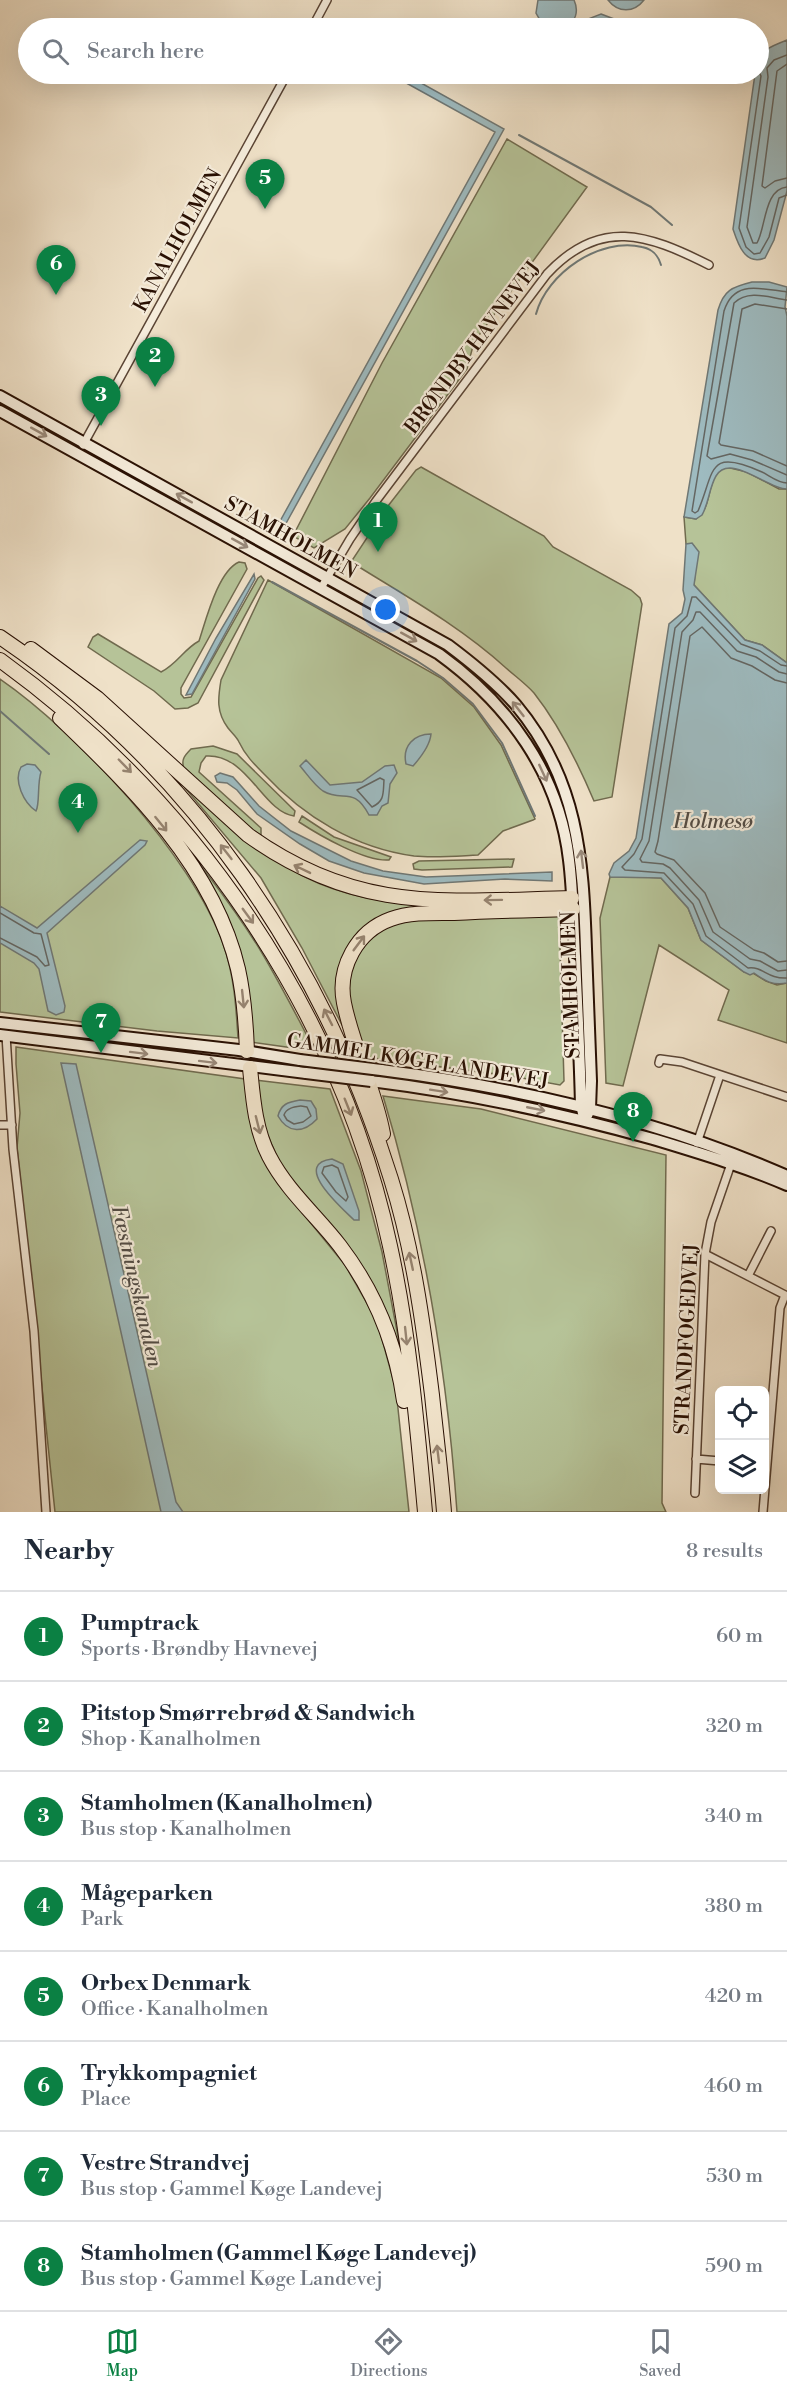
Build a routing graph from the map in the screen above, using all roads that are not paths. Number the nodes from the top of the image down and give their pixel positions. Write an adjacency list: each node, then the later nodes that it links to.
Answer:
1 (327, 0): 2 (street)
2 (317, 18)
3 (281, 84): 7 (street, KANALHOLMEN)
4 (708, 265): 9 (street, BRØNDBY HAVNEVEJ)
5 (0, 396): 7 (street, STAMHOLMEN)
6 (0, 411): 8 (street, STAMHOLMEN, one-way to 8)
7 (84, 443): 8 (street, KANALHOLMEN); 9 (street, STAMHOLMEN, one-way to 7)
8 (78, 454): 10 (street, STAMHOLMEN, one-way to 10)
9 (327, 577): 10 (street, BRØNDBY HAVNEVEJ); 15 (street, STAMHOLMEN, one-way to 9)
10 (321, 588): 15 (street, STAMHOLMEN, one-way to 15)
11 (0, 629): 15 (highway, one-way to 11)
12 (0, 637): 30 (highway, one-way to 12)
13 (0, 660): 41 (highway, one-way to 41)
14 (0, 665): 18 (highway, one-way to 18)
15 (576, 903): 23 (street, STAMHOLMEN); 30 (highway, one-way to 15)
16 (0, 1023): 18 (street, GAMMEL KØGE LANDEVEJ)
17 (3, 1035): 20 (street, GAMMEL KØGE LANDEVEJ, one-way to 20); 26 (street)
18 (247, 1051): 20 (street); 23 (street, GAMMEL KØGE LANDEVEJ, bridge)
19 (659, 1063): 21 (street)
20 (250, 1068): 24 (street, GAMMEL KØGE LANDEVEJ, one-way to 24, bridge); 41 (highway, one-way to 41)
21 (720, 1074): 22 (street); 27 (street)
22 (787, 1097)
23 (586, 1108): 24 (street, STAMHOLMEN); 27 (street, GAMMEL KØGE LANDEVEJ)
24 (585, 1120): 27 (street, GAMMEL KØGE LANDEVEJ)
25 (0, 1125): 26 (street)
26 (12, 1125): 42 (street)
27 (696, 1146): 28 (street, GAMMEL KØGE LANDEVEJ)
28 (733, 1158): 29 (street, GAMMEL KØGE LANDEVEJ); 31 (street, GAMMEL KØGE LANDEVEJ); 33 (street, STRANDFOGEDVEJ)
29 (787, 1176)
30 (392, 1180): 43 (highway, one-way to 30)
31 (787, 1185)
32 (771, 1231): 34 (street)
33 (705, 1254): 34 (street); 37 (street, STRANDFOGEDVEJ)
34 (748, 1276): 35 (street)
35 (786, 1295): 36 (street)
36 (768, 1440)
37 (696, 1459): 38 (street); 39 (street, STRANDFOGEDVEJ)
38 (715, 1461)
39 (694, 1493)
40 (764, 1494): 44 (street)
41 (425, 1510)
42 (46, 1512)
43 (444, 1512)
44 (763, 1512)

